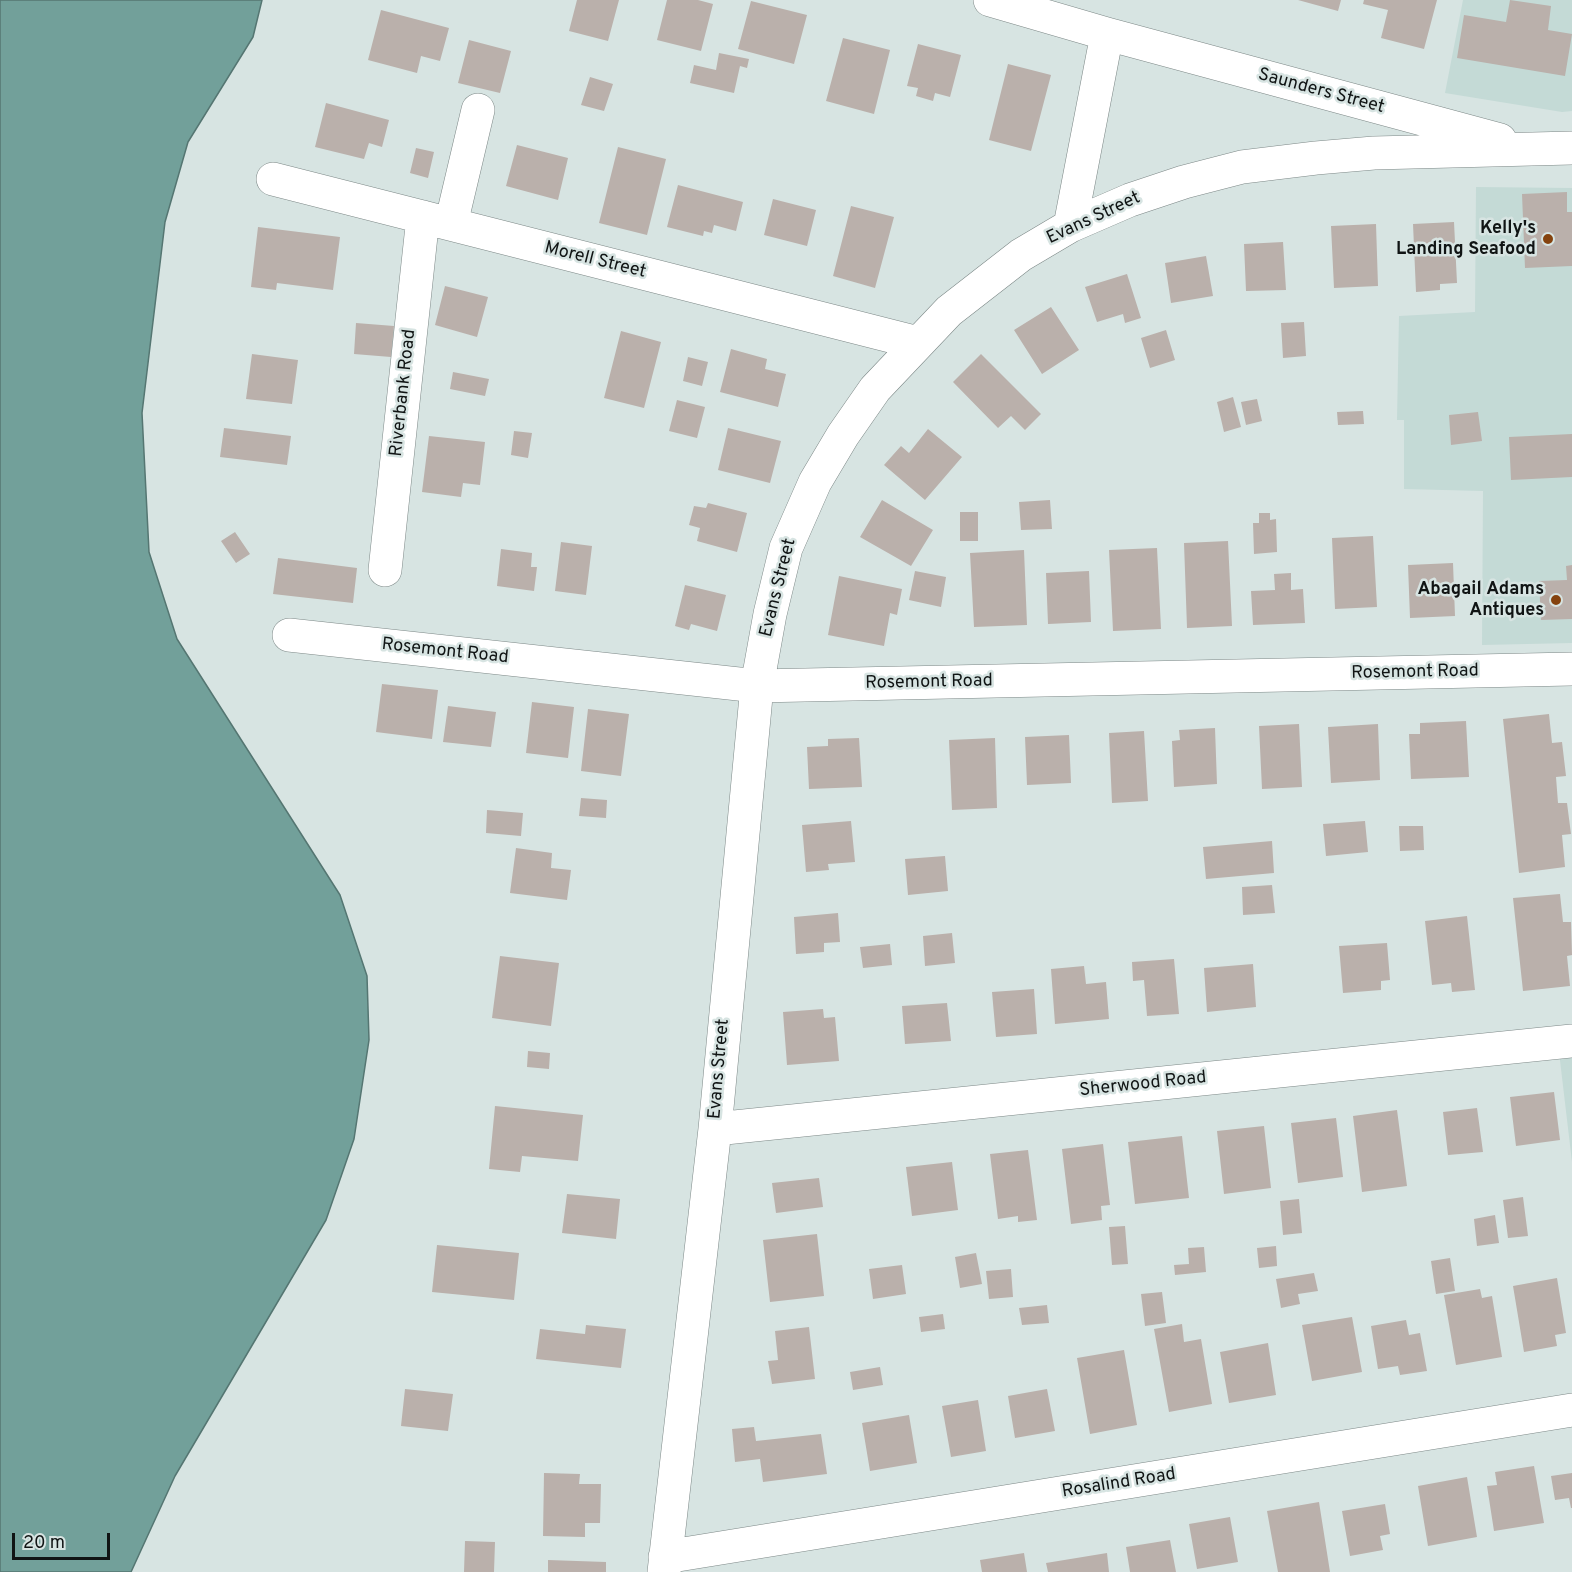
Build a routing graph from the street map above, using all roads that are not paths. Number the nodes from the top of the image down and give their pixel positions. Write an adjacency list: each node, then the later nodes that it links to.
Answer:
1 (990, 0): 2 (street, Saunders Street)
2 (1107, 34): 5 (street, Saunders Street); 8 (street)
3 (478, 110): 7 (street, Riverbank Road)
4 (1572, 148): 5 (street, Evans Street)
5 (1535, 150): 8 (street, Evans Street)
6 (273, 179): 7 (street, Morell Street)
7 (437, 221): 9 (street, Morell Street); 10 (street, Riverbank Road)
8 (1070, 226): 9 (street, Evans Street)
9 (918, 343): 13 (street, Evans Street)
10 (385, 570)
11 (289, 634): 13 (street, Rosemont Road)
12 (1572, 669): 13 (street, Rosemont Road)
13 (757, 686): 15 (street, Evans Street)
14 (1572, 1041): 15 (street, Sherwood Road)
15 (714, 1129): 17 (street, Evans Street)
16 (1572, 1410): 17 (street, Rosalind Road)
17 (664, 1564)

